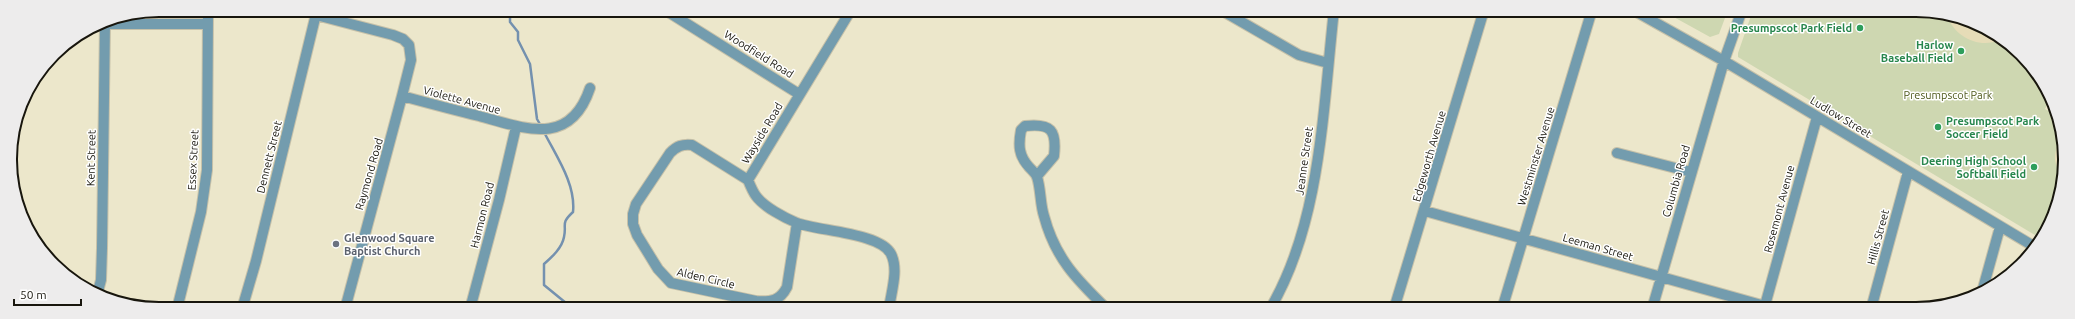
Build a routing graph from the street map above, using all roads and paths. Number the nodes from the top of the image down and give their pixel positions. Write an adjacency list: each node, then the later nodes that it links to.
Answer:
1 (208, 17): 13 (street, Essex Street)
2 (315, 17): 36 (street, Dennett Street)
3 (330, 17): 19 (street, Raymond Road)
4 (676, 17): 18 (street, Woodfield Road)
5 (847, 17): 18 (street, Wayside Road)
6 (1233, 17): 16 (street)
7 (1333, 17): 16 (street, Jeanne Street)
8 (1482, 17): 27 (street, Edgeworth Avenue)
9 (1590, 17): 30 (street, Westminster Avenue)
10 (1645, 17): 15 (street, Ludlow Street)
11 (1740, 17): 15 (street, Columbia Road)
12 (120, 23): 13 (street)
13 (207, 24): 35 (street, Essex Street)
14 (103, 29): 34 (street, Kent Street)
15 (1724, 61): 20 (street, Ludlow Street); 23 (street, Columbia Road)
16 (1328, 64): 41 (street, Jeanne Street)
17 (590, 88): 21 (street, Violette Avenue)
18 (800, 94): 26 (street, Wayside Road)
19 (402, 96): 21 (street, Violette Avenue); 37 (street, Raymond Road)
20 (1817, 116): 24 (street, Ludlow Street); 46 (street, Rosemont Avenue)
21 (516, 127): 38 (street, Harmon Road)
22 (1617, 153): 23 (street)
23 (1691, 172): 32 (street, Columbia Road)
24 (1908, 172): 29 (street, Ludlow Street); 47 (street, Hillis Street)
25 (1037, 176): 25 (street); 40 (street)
26 (748, 180): 28 (street, Wayside Road); 28 (street, Alden Circle)
27 (1425, 211): 30 (street, Leeman Street); 42 (street, Edgeworth Avenue)
28 (797, 223): 39 (street, Wayside Road)
29 (2000, 227): 31 (street, Ludlow Street); 33 (street)
30 (1524, 238): 32 (street, Leeman Street); 43 (street, Westminster Avenue)
31 (2031, 244)
32 (1660, 278): 44 (street, Columbia Road); 45 (street, Leeman Street)
33 (1984, 284)
34 (99, 288)
35 (179, 302)
36 (244, 302)
37 (347, 302)
38 (472, 302)
39 (890, 302)
40 (1100, 302)
41 (1274, 302)
42 (1396, 302)
43 (1504, 302)
44 (1654, 302)
45 (1747, 302)
46 (1766, 302)
47 (1873, 302)

